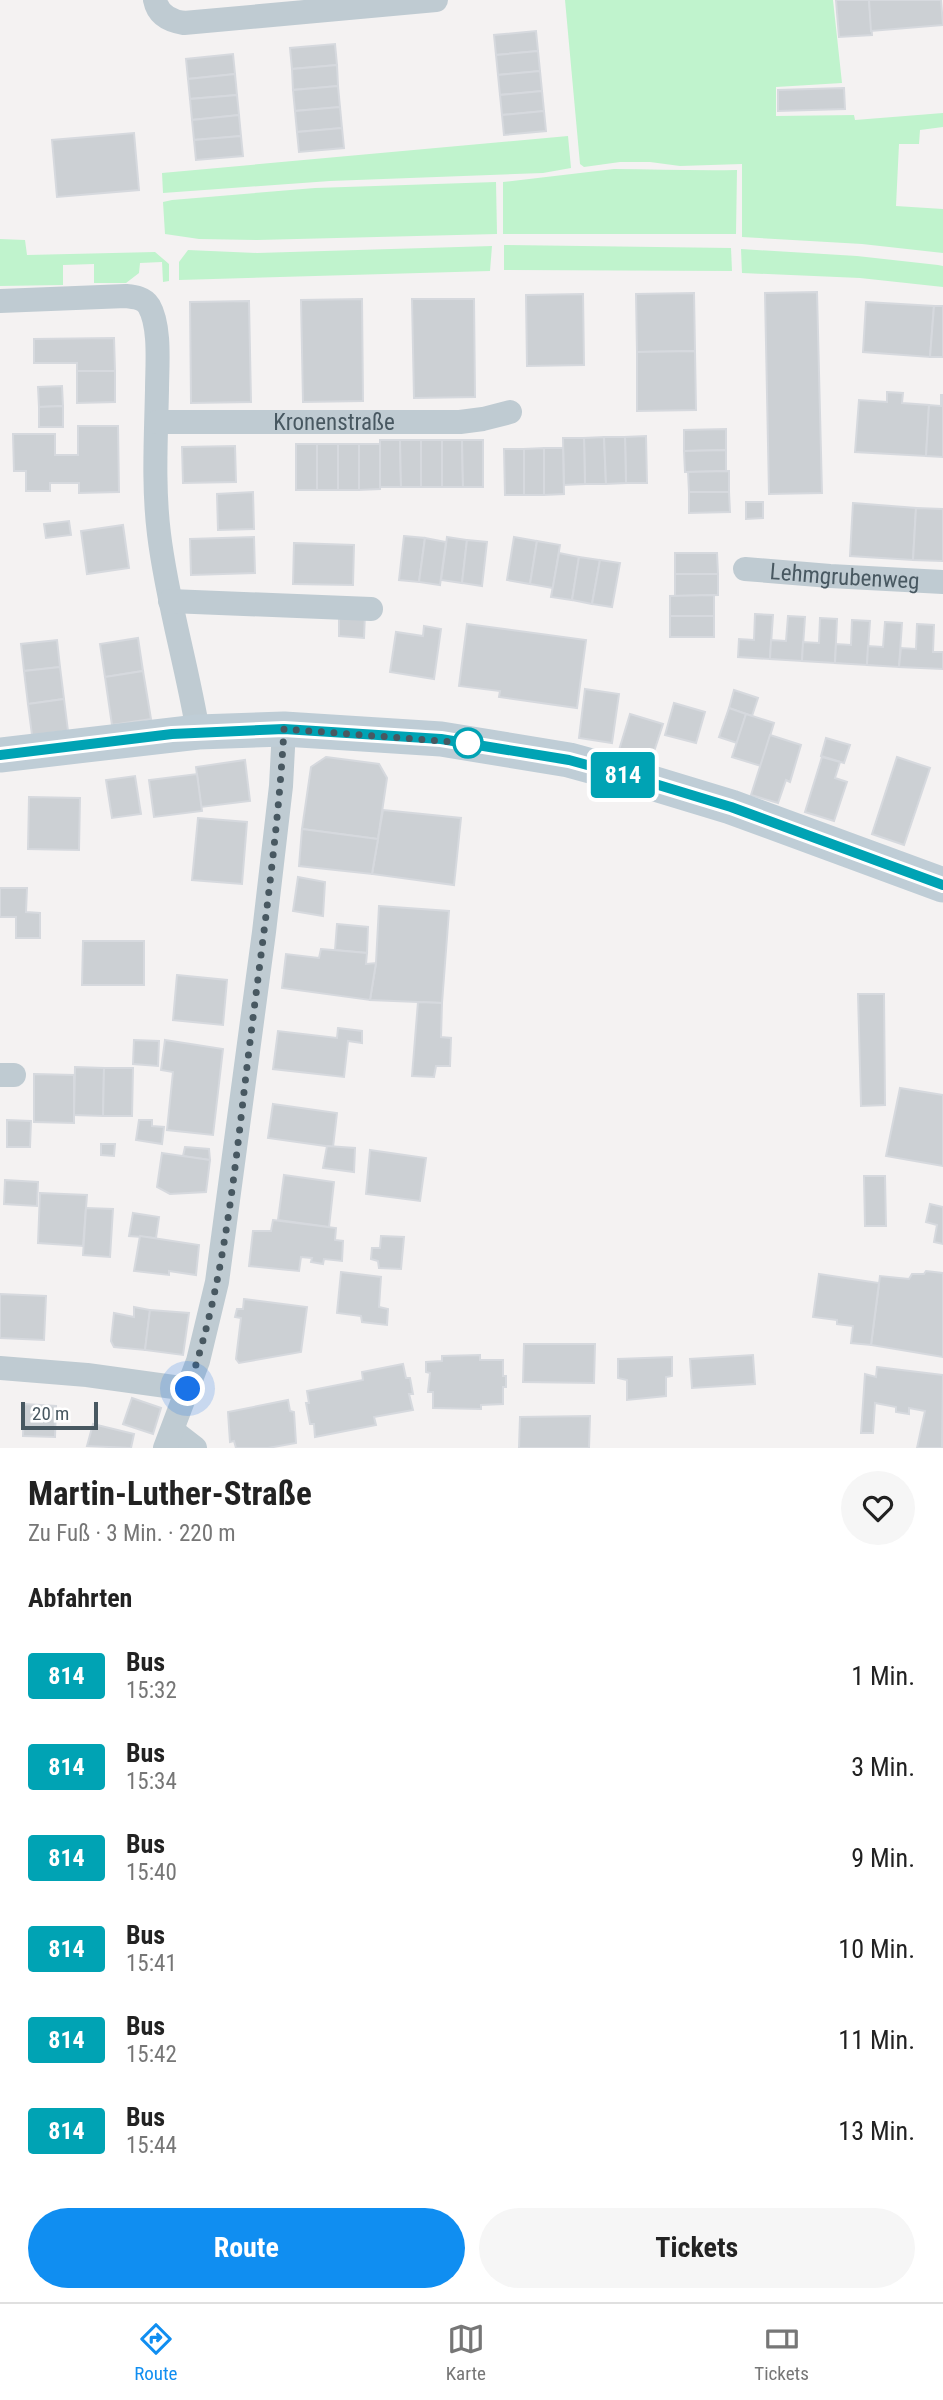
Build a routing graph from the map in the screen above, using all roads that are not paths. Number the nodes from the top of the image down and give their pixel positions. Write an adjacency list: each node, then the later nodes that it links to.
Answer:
1 (155, 0): 2 (street)
2 (436, 0)
3 (0, 301): 5 (street)
4 (510, 412): 5 (street, Kronenstraße)
5 (157, 422): 8 (street)
6 (745, 569): 7 (street, Lehmgrubenweg)
7 (943, 582)
8 (170, 601): 9 (street); 11 (street)
9 (371, 609)
10 (284, 729): 11 (main road); 13 (main road); 15 (street)
11 (198, 732): 12 (main road)
12 (0, 755)
13 (943, 885)
14 (0, 1368): 15 (street)
15 (188, 1389): 16 (street)
16 (169, 1439): 17 (street)
17 (195, 1448)

